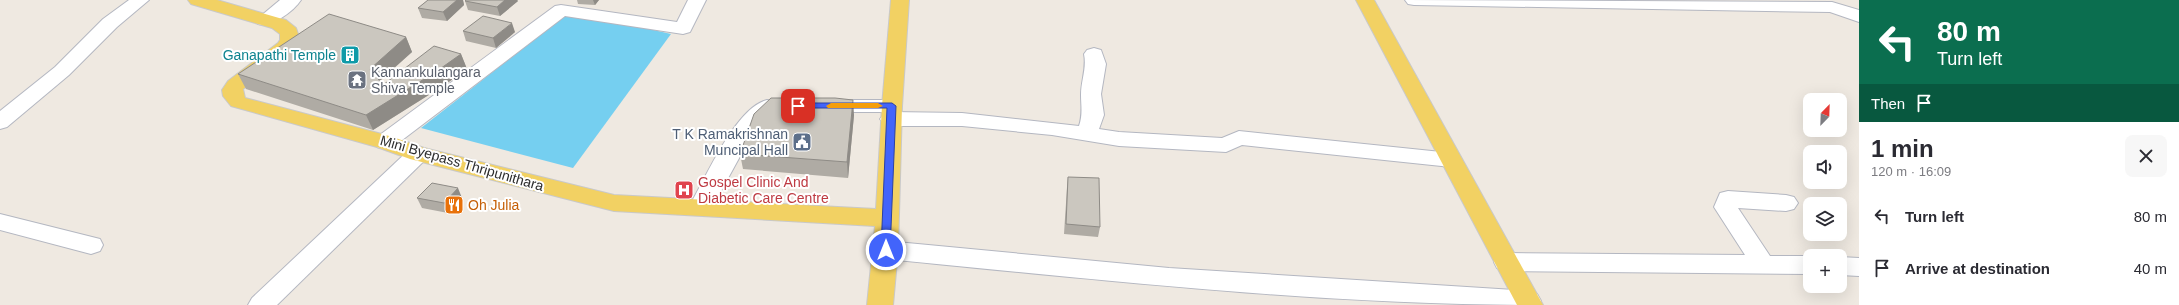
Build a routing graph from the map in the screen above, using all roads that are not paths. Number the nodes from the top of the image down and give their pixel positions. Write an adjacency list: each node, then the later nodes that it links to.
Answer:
1 (140, 0): 13 (street)
2 (197, 0): 10 (main road, Mini Byepass Thripunithara)
3 (292, 0): 10 (street)
4 (697, 0): 15 (street)
5 (900, 0): 12 (main road)
6 (1365, 0): 17 (main road)
7 (1414, 0): 8 (street)
8 (1680, 2): 9 (street)
9 (1859, 16)
10 (265, 20): 15 (main road, Mini Byepass Thripunithara)
11 (1094, 54): 14 (street)
12 (892, 113): 14 (street); 19 (street); 20 (main road)
13 (0, 122)
14 (1087, 133): 17 (street)
15 (385, 142): 16 (main road, Mini Byepass Thripunithara)
16 (418, 154): 19 (main road, Mini Byepass Thripunithara); 30 (street)
17 (1451, 160): 24 (main road)
18 (1786, 203): 25 (street)
19 (700, 207): 20 (main road, Mini Byepass Thripunithara)
20 (886, 218): 23 (main road)
21 (0, 222): 22 (street)
22 (91, 245)
23 (886, 250): 29 (street); 31 (main road)
24 (1506, 262): 25 (street); 29 (main road)
25 (1763, 264): 26 (street)
26 (1803, 265)
27 (1847, 266): 28 (street)
28 (1859, 267)
29 (1529, 303)
30 (261, 305)
31 (880, 305)

